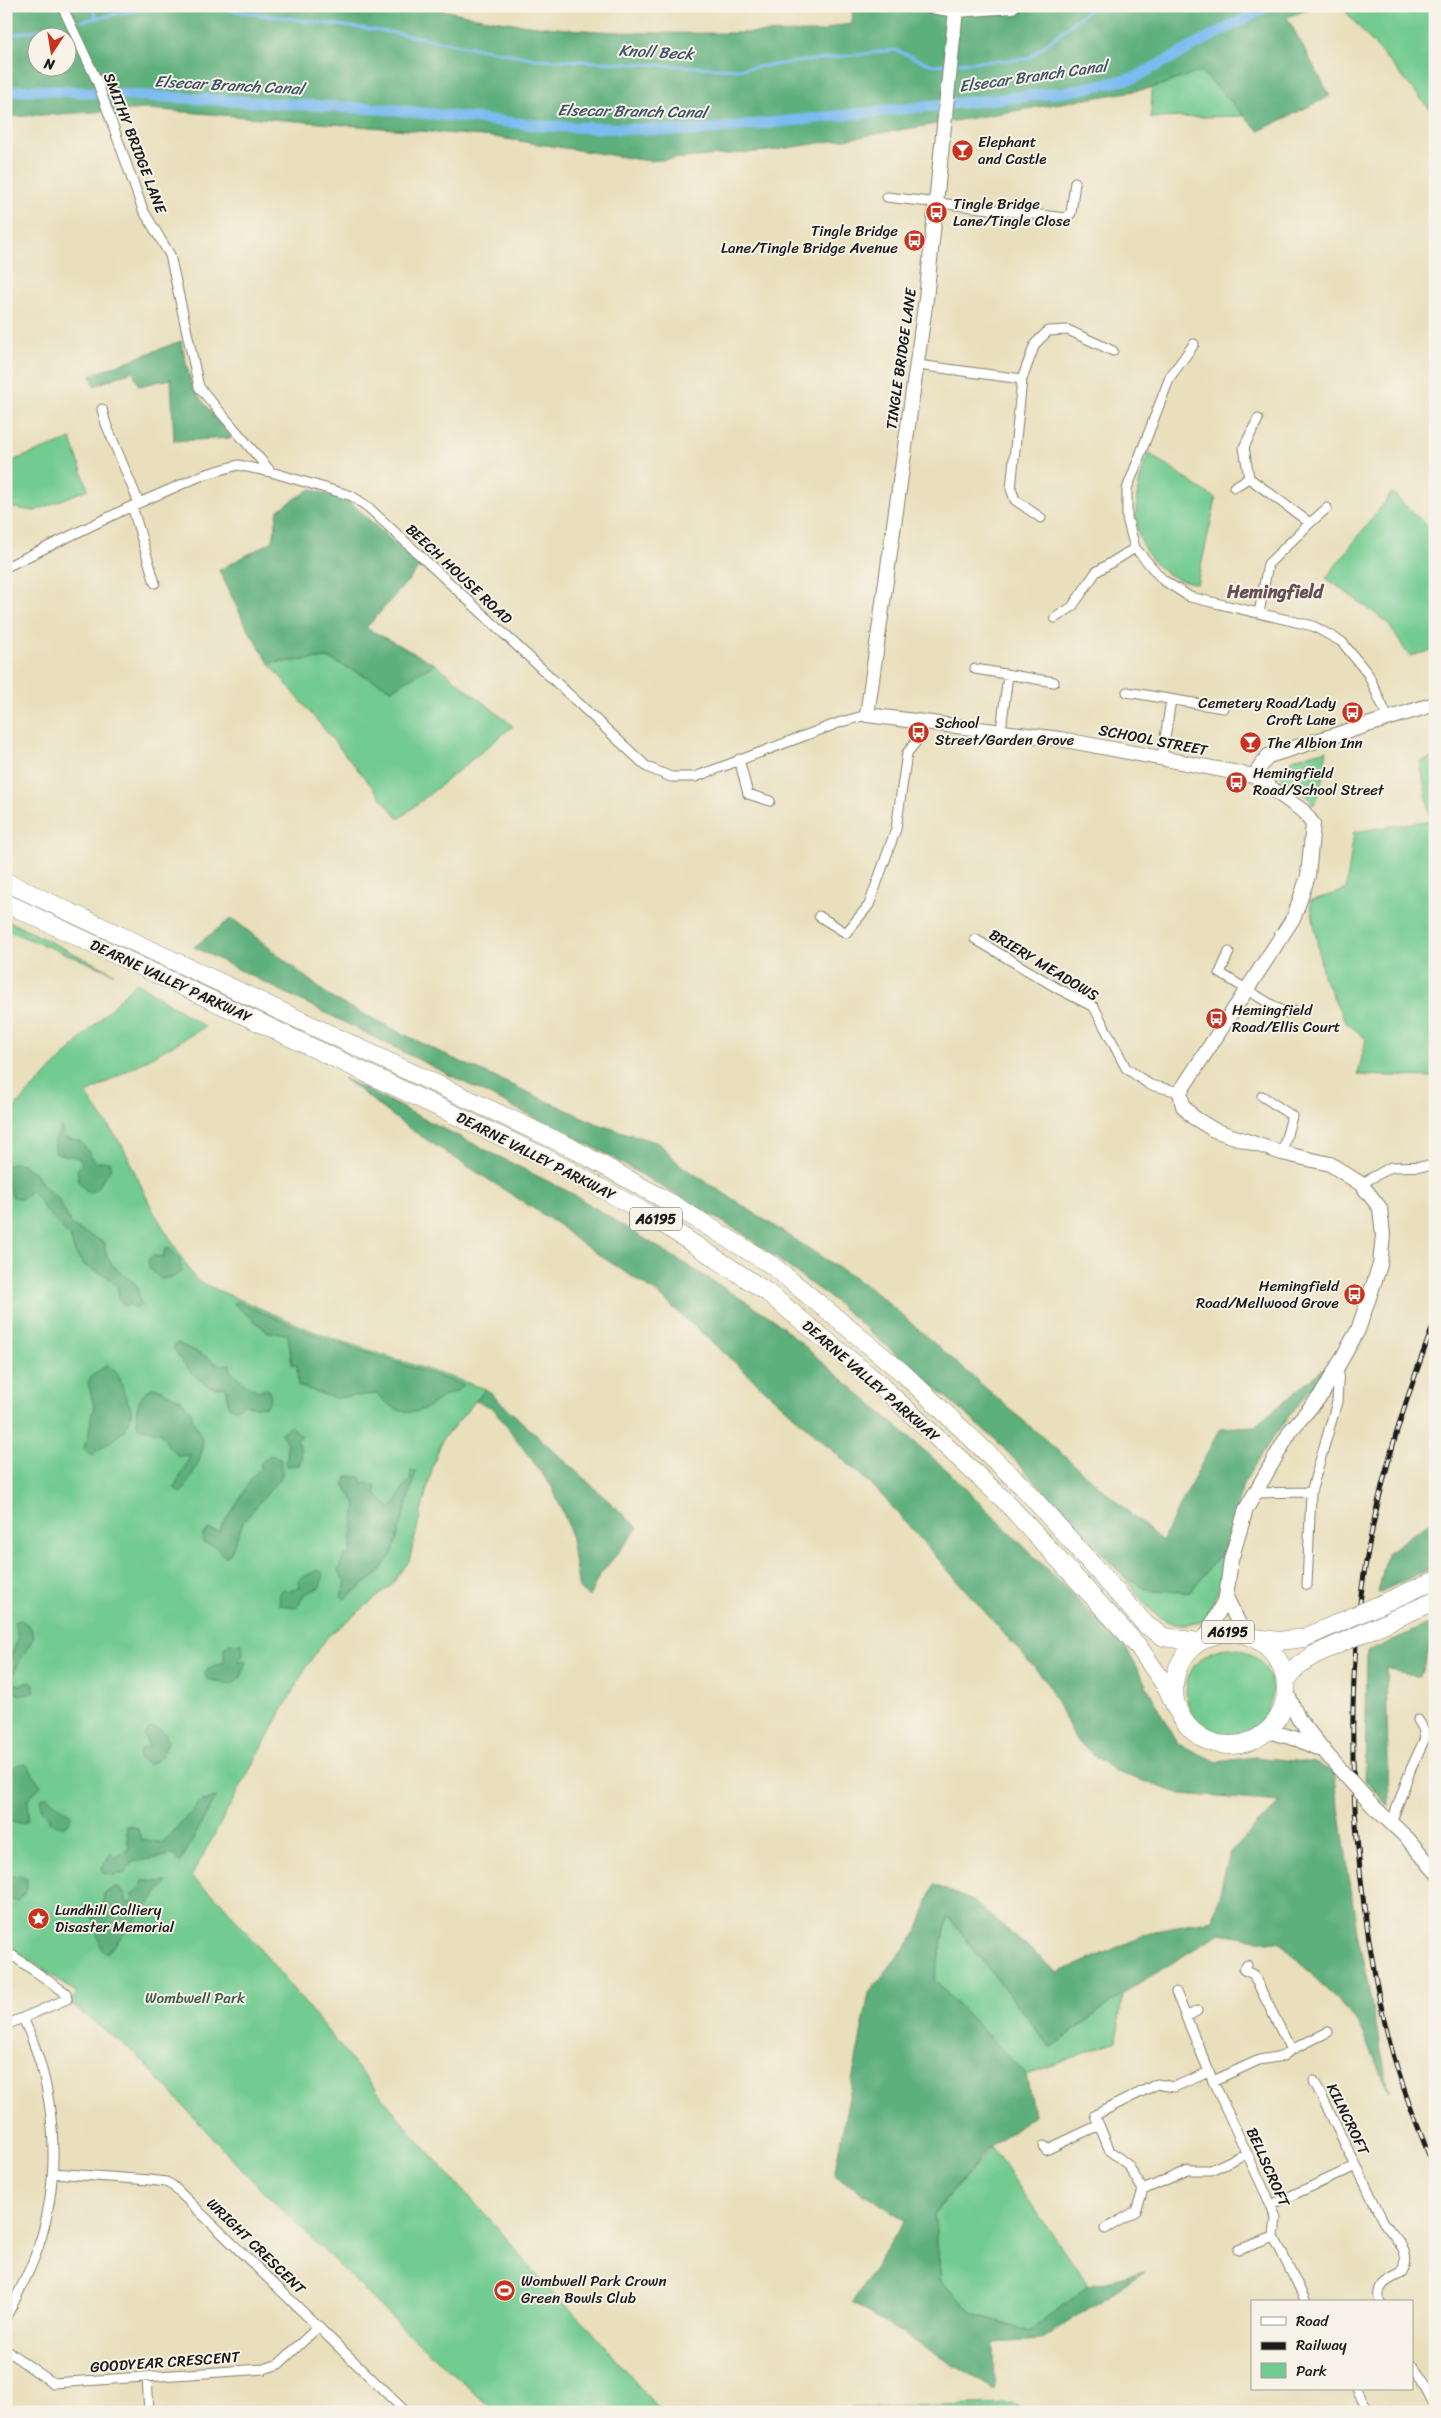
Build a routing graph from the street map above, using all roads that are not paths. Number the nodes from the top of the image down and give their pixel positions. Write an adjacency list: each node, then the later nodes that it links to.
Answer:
1 (62, 6): 14 (street, SMITHY BRIDGE LANE)
2 (931, 6): 4 (street)
3 (1012, 6): 4 (street)
4 (956, 8): 7 (street, TINGLE BRIDGE LANE)
5 (1075, 182): 7 (street)
6 (886, 197): 7 (street)
7 (937, 202): 10 (street, TINGLE BRIDGE LANE)
8 (1194, 344): 21 (street)
9 (1113, 351): 11 (street)
10 (918, 365): 11 (street); 33 (street, TINGLE BRIDGE LANE)
11 (1022, 379): 19 (street)
12 (102, 409): 17 (street)
13 (1258, 419): 15 (street)
14 (271, 472): 17 (street, BEECH HOUSE ROAD); 38 (street, BEECH HOUSE ROAD)
15 (1249, 478): 16 (street); 20 (street)
16 (1234, 487)
17 (135, 505): 22 (street, BEECH HOUSE ROAD); 23 (street)
18 (1327, 508): 20 (street)
19 (1041, 518)
20 (1310, 523): 24 (street)
21 (1135, 548): 24 (street); 25 (street)
22 (6, 567)
23 (155, 583)
24 (1259, 613): 34 (street)
25 (1055, 618)
26 (974, 669): 27 (street)
27 (1008, 675): 28 (street); 36 (street)
28 (1054, 682)
29 (1127, 692): 30 (street)
30 (1171, 700): 32 (street); 37 (street)
31 (1435, 704): 34 (street)
32 (1223, 708)
33 (867, 715): 35 (street, SCHOOL STREET); 38 (street, BEECH HOUSE ROAD)
34 (1388, 718): 39 (street)
35 (918, 721): 36 (street, SCHOOL STREET); 43 (street)
36 (1001, 730): 37 (street, SCHOOL STREET)
37 (1162, 757): 39 (street, SCHOOL STREET)
38 (739, 759): 40 (street)
39 (1254, 776): 46 (street)
40 (770, 801)
41 (6, 882): 61 (highway, DEARNE VALLEY PARKWAY / A6195)
42 (6, 903): 63 (highway, DEARNE VALLEY PARKWAY / A6195)
43 (819, 916)
44 (975, 939): 48 (street, BRIERY MEADOWS)
45 (1229, 952): 46 (street)
46 (1246, 988): 47 (street); 48 (street)
47 (1294, 1012)
48 (1180, 1092): 50 (street)
49 (1262, 1096): 50 (street)
50 (1282, 1153): 52 (street)
51 (1435, 1166): 52 (street)
52 (1361, 1184): 53 (street)
53 (1339, 1368): 54 (street); 55 (street)
54 (1310, 1492): 55 (street); 57 (street)
55 (1255, 1493): 58 (street)
56 (1435, 1580): 60 (highway, A6195, bridge)
57 (1307, 1585)
58 (1226, 1597): 60 (street); 61 (street)
59 (1435, 1600): 62 (highway, bridge)
60 (1252, 1637): 61 (highway, A6195); 62 (highway, A6195)
61 (1202, 1640): 63 (highway, A6195)
62 (1286, 1685): 65 (highway, A6195); 66 (street)
63 (1177, 1710): 65 (highway, A6195)
64 (1418, 1720): 67 (street)
65 (1267, 1731): 66 (street)
66 (1328, 1755): 67 (street, bridge)
67 (1391, 1824): 68 (street)
68 (1435, 1871)
69 (6, 1951): 74 (street)
70 (1248, 1965): 77 (street)
71 (1176, 1992): 73 (street, BELLSCROFT)
72 (1197, 2011): 73 (street)
73 (1186, 2016): 78 (street, BELLSCROFT)
74 (23, 2018): 75 (street); 84 (street)
75 (6, 2025)
76 (1328, 2032): 77 (street)
77 (1290, 2050): 78 (street)
78 (1211, 2077): 80 (street); 82 (street, BELLSCROFT)
79 (1314, 2082): 83 (street, KILNCROFT)
80 (1099, 2125): 81 (street); 85 (street)
81 (1044, 2146)
82 (1247, 2153): 85 (street); 86 (street, BELLSCROFT)
83 (1356, 2166): 86 (street, KILNCROFT); 91 (street)
84 (53, 2173): 92 (street); 93 (street, WRIGHT CRESCENT)
85 (1143, 2190): 87 (street)
86 (1271, 2205): 88 (street, BELLSCROFT)
87 (1105, 2229)
88 (1274, 2237): 89 (street); 90 (street, BELLSCROFT)
89 (1238, 2250)
90 (1305, 2300)
91 (1380, 2300)
92 (6, 2317)
93 (319, 2326): 96 (street, GOODYEAR CRESCENT); 100 (street, WRIGHT CRESCENT)
94 (6, 2350): 96 (street, GOODYEAR CRESCENT)
95 (1414, 2369): 98 (street)
96 (146, 2377): 99 (street)
97 (1358, 2390): 101 (street)
98 (1435, 2409)
99 (149, 2412)
100 (406, 2412)
101 (1369, 2412)

